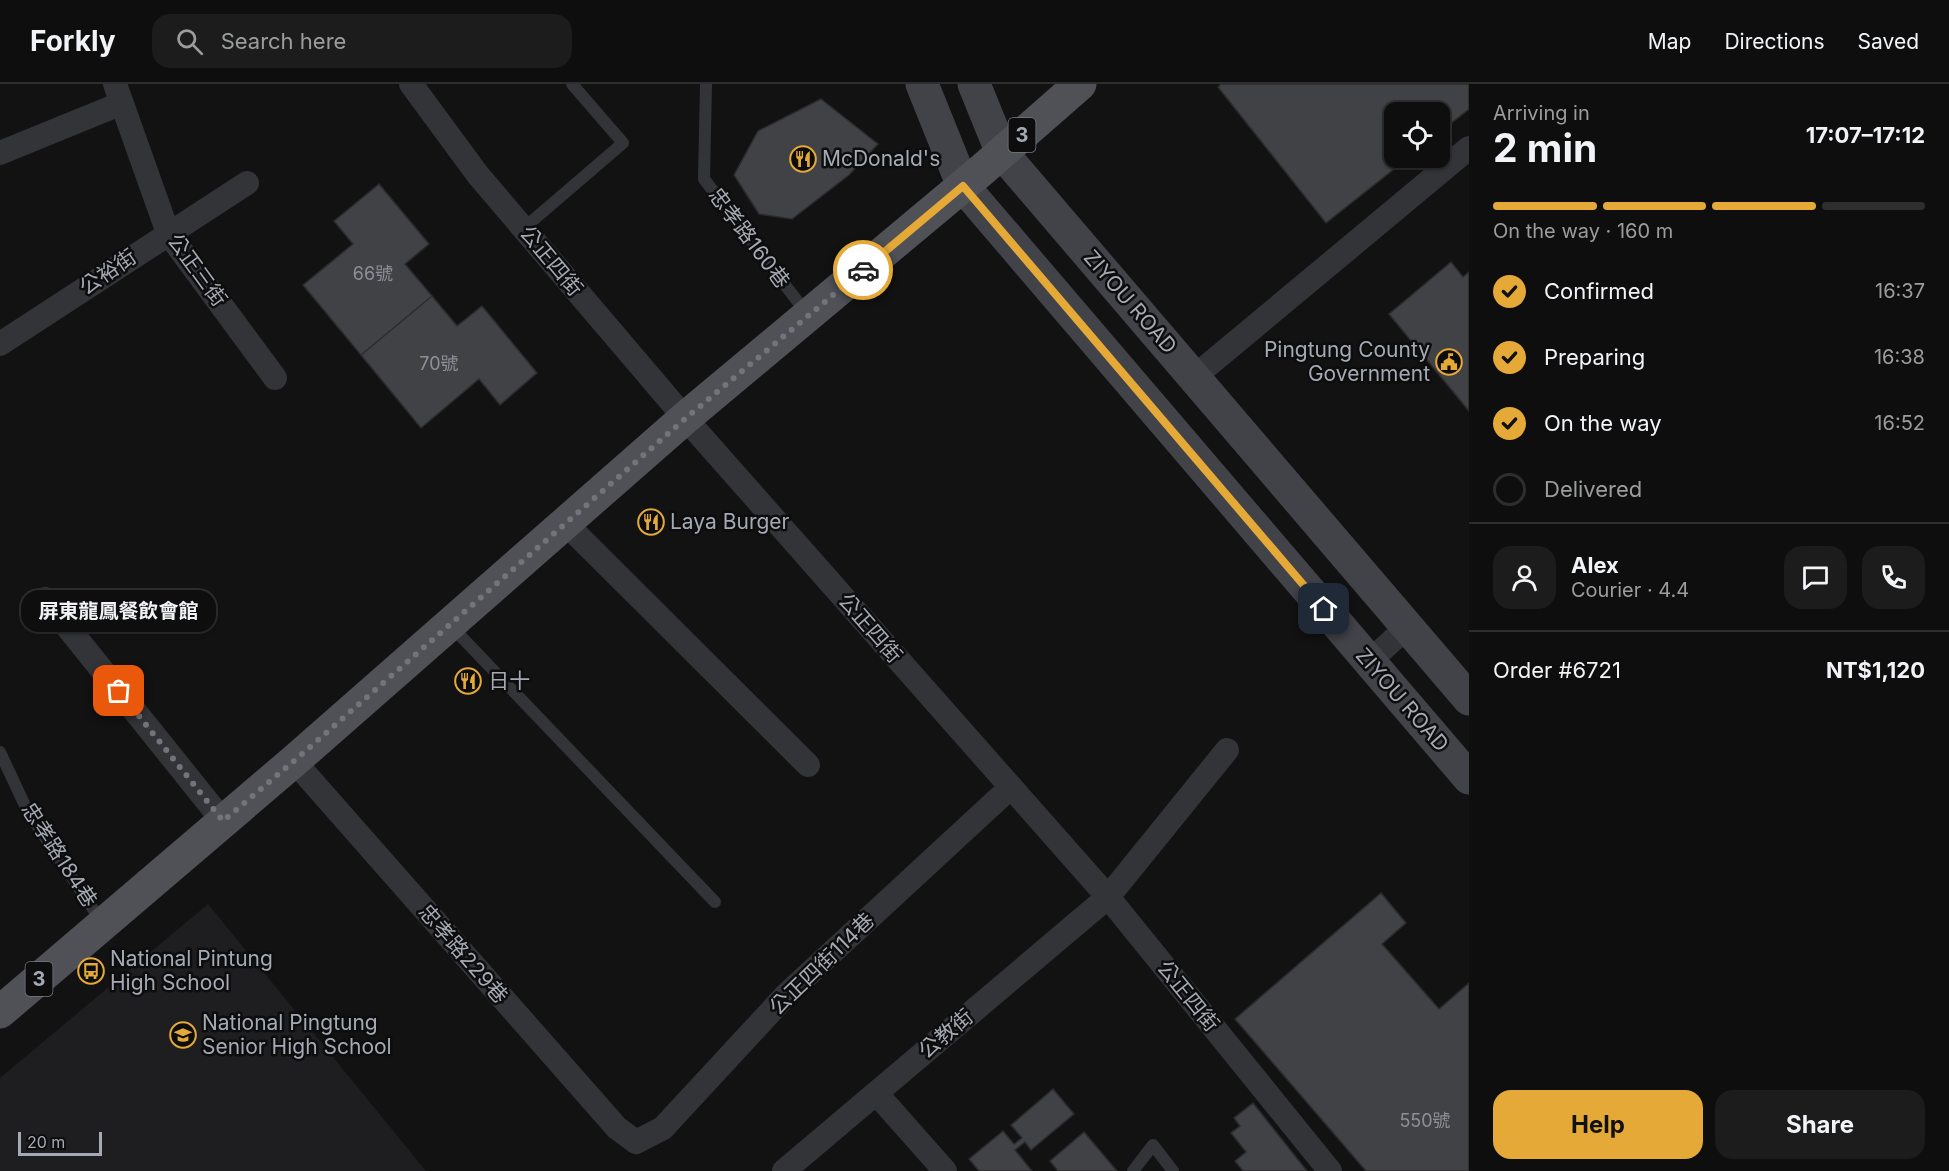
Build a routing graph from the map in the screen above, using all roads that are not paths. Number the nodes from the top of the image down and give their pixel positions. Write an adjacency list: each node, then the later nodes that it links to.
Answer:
1 (411, 84): 13 (street, 公正四街)
2 (572, 84): 13 (lane)
3 (706, 84): 15 (lane, 忠孝路160巷)
4 (922, 84): 12 (street, ZIYOU ROAD)
5 (974, 84): 10 (street, ZIYOU ROAD)
6 (1080, 84): 10 (main road, 3)
7 (118, 94): 9 (street); 14 (street, 公正三街)
8 (1469, 148): 17 (street)
9 (0, 153)
10 (1002, 153): 12 (main road, 3); 17 (street, ZIYOU ROAD)
11 (247, 183): 14 (street, 公裕街)
12 (963, 186): 15 (main road, 3); 24 (street, ZIYOU ROAD)
13 (524, 228): 19 (street, 公正四街)
14 (168, 233): 16 (street, 公裕街); 18 (street, 公正三街)
15 (809, 316): 19 (main road, 3)
16 (0, 344)
17 (1194, 377): 23 (street, ZIYOU ROAD)
18 (275, 378)
19 (686, 418): 20 (main road, 3); 31 (street, 公正四街)
20 (565, 524): 22 (main road, 3); 29 (street)
21 (45, 599): 32 (street)
22 (450, 625): 28 (main road, 3); 34 (lane)
23 (1407, 627): 24 (street); 25 (street, ZIYOU ROAD)
24 (1370, 662): 30 (street, ZIYOU ROAD)
25 (1469, 699)
26 (1227, 750): 33 (street, 公教街)
27 (0, 752): 35 (lane, 忠孝路184巷)
28 (294, 761): 32 (main road, 3); 38 (street, 忠孝路229巷)
29 (808, 765)
30 (1469, 778)
31 (1011, 787): 33 (street, 公正四街); 38 (street, 公正四街114巷)
32 (223, 821): 35 (main road, 3)
33 (1108, 897): 37 (street, 公教街); 43 (street, 公正四街)
34 (715, 902)
35 (103, 925): 36 (main road, 3)
36 (0, 1012)
37 (876, 1093): 39 (street, 公教街); 40 (street)
38 (636, 1142)
39 (784, 1171)
40 (945, 1171)
41 (1133, 1171): 42 (lane)
42 (1173, 1171)
43 (1330, 1171)

